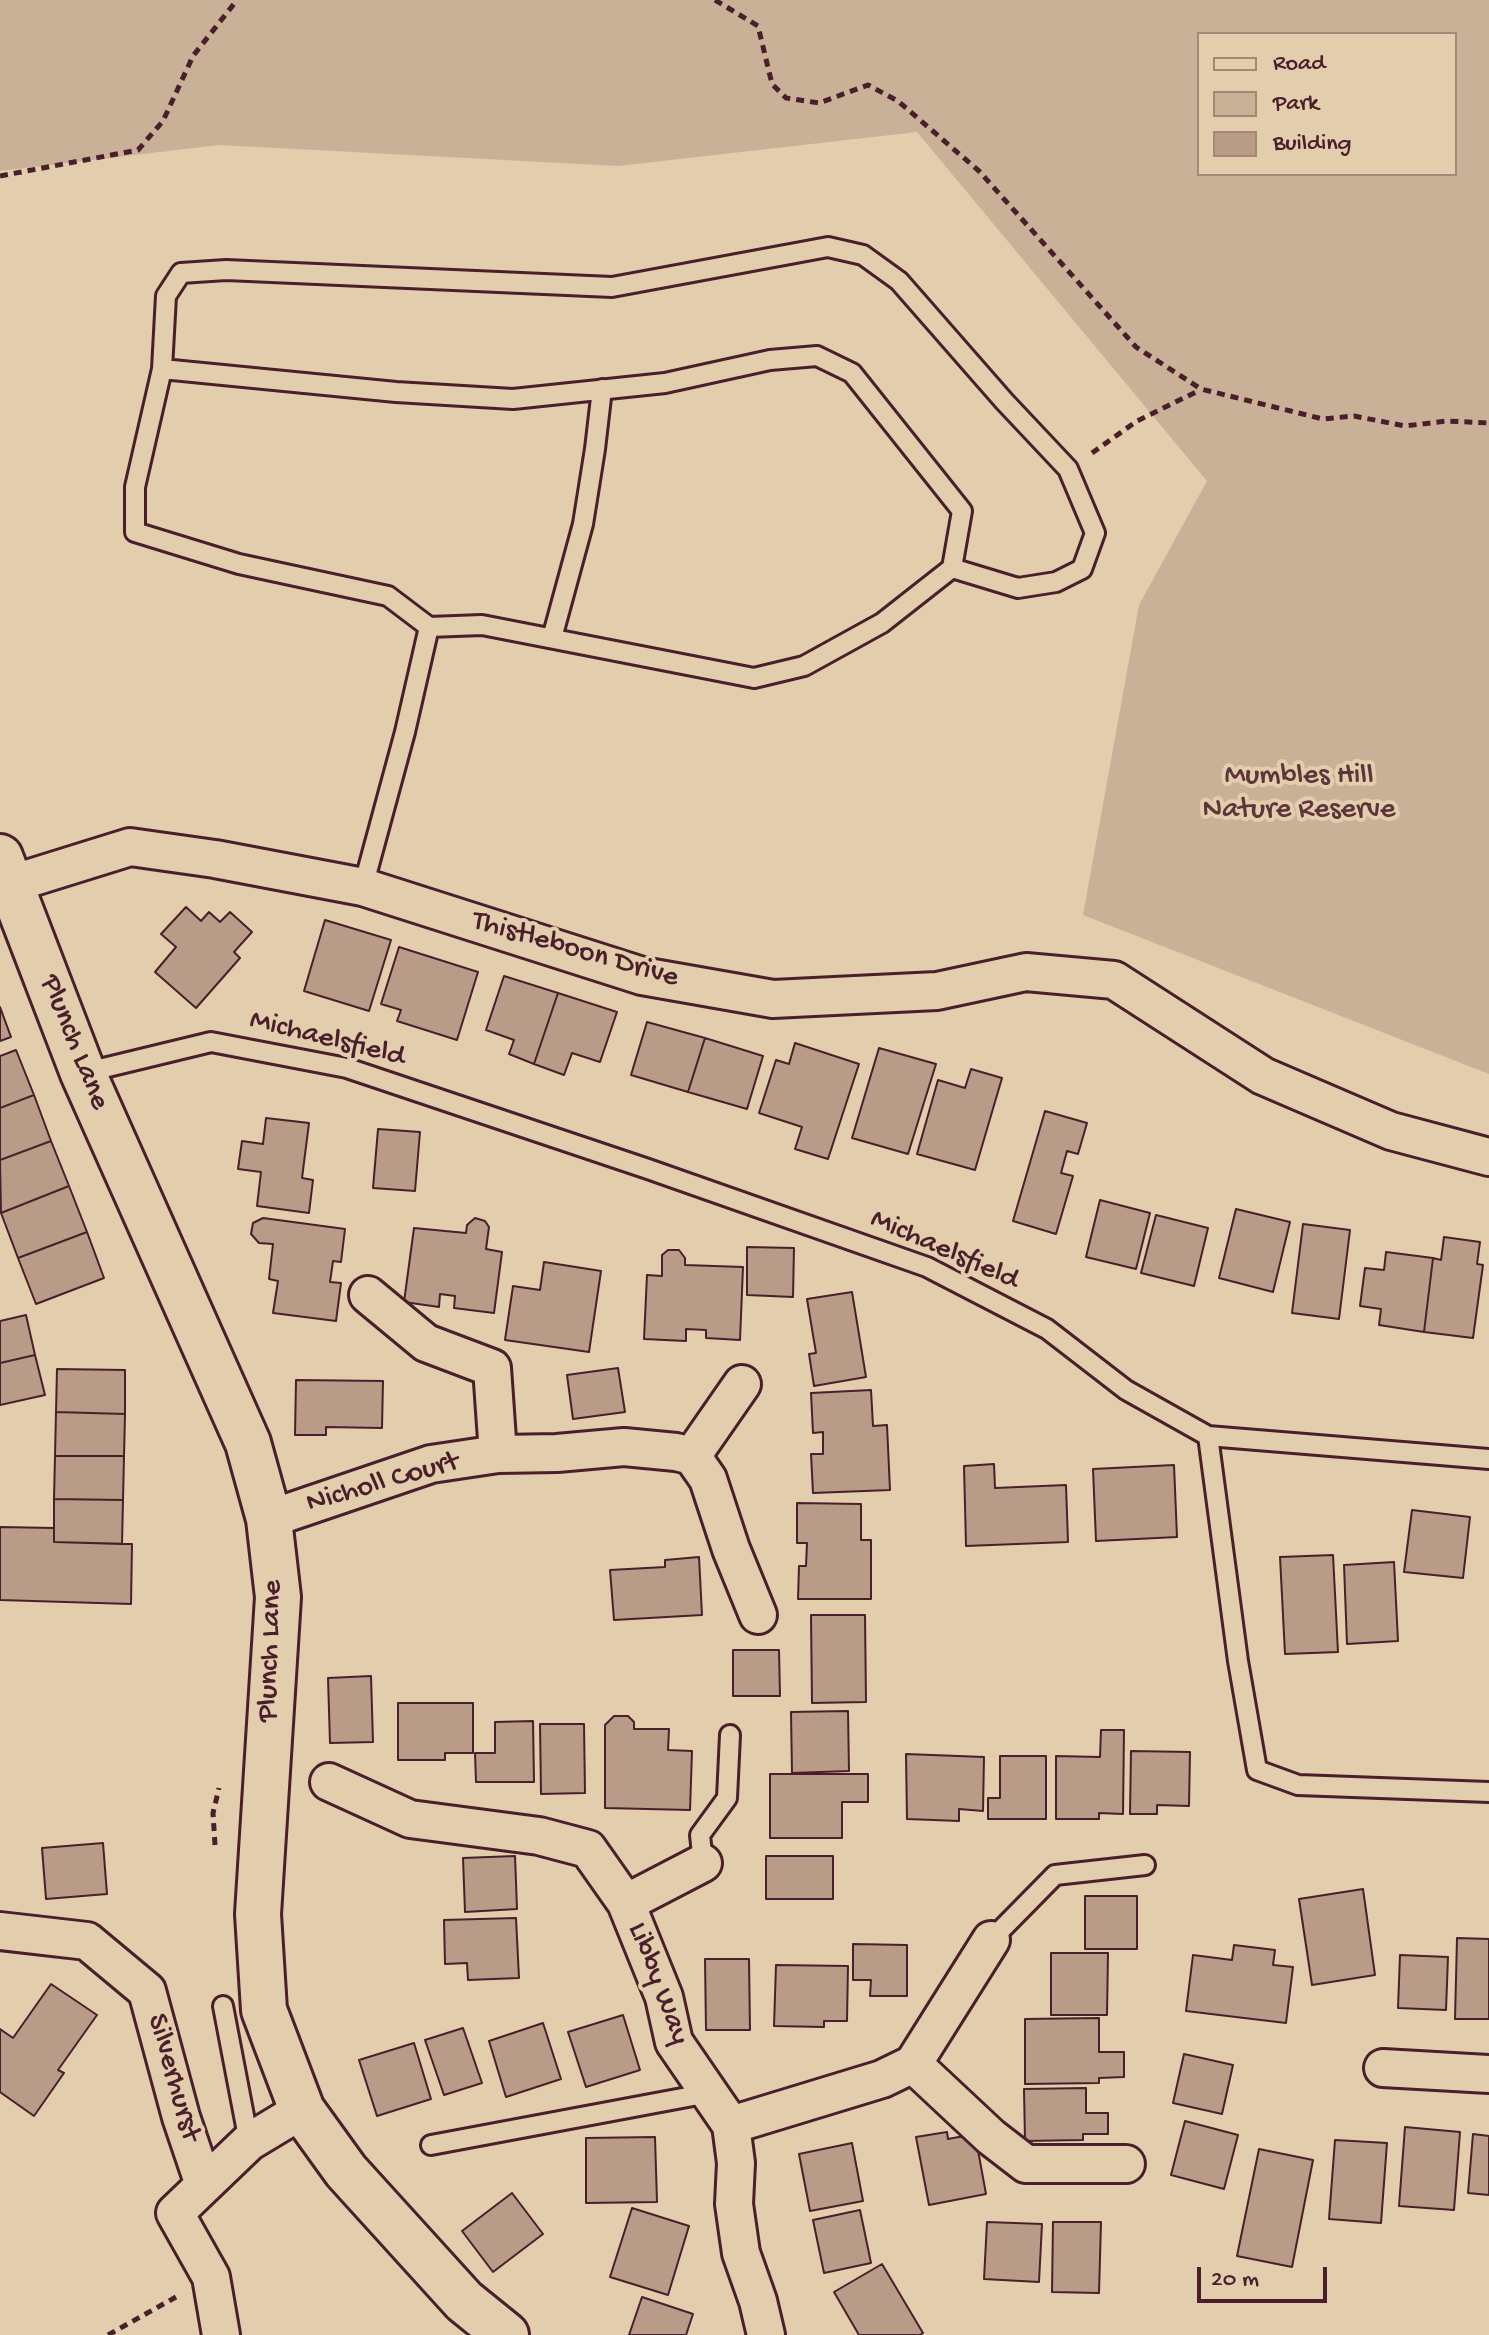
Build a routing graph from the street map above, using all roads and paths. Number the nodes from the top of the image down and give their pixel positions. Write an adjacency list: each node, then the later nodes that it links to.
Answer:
1 (237, 0): 3 (path)
2 (715, 0): 6 (path)
3 (0, 176)
4 (162, 369): 5 (lane); 8 (lane); 10 (lane)
5 (602, 389): 9 (lane); 11 (lane)
6 (1201, 389): 7 (path); 8 (path)
7 (1489, 423)
8 (1068, 469): 9 (lane)
9 (952, 568): 11 (lane)
10 (429, 627): 11 (lane); 13 (lane)
11 (552, 638)
12 (6, 870): 13 (street, Thistleboon Drive); 14 (street, Plunch Lane)
13 (363, 887): 15 (street, Thistleboon Drive)
14 (83, 1073): 18 (lane, Michaelsfield); 22 (street, Plunch Lane)
15 (1489, 1157)
16 (368, 1295): 19 (street, Nicholl Court)
17 (742, 1384): 20 (street)
18 (1208, 1436): 21 (lane); 26 (lane)
19 (498, 1454): 20 (street, Nicholl Court); 22 (street, Nicholl Court)
20 (692, 1456): 23 (street)
21 (1489, 1459)
22 (269, 1519): 37 (street, Plunch Lane)
23 (758, 1615)
24 (730, 1735): 27 (lane)
25 (329, 1782): 29 (street, Libby Way)
26 (1489, 1792)
27 (703, 1863): 29 (street, Libby Way)
28 (1145, 1865): 31 (lane)
29 (626, 1903): 36 (street, Libby Way)
30 (0, 1931): 42 (street, Silverhurst)
31 (991, 1940): 33 (street)
32 (223, 2006): 39 (lane)
33 (913, 2064): 38 (street); 41 (street)
34 (1383, 2068): 35 (street)
35 (1489, 2074)
36 (709, 2093): 38 (street, Libby Way); 40 (lane)
37 (302, 2110): 39 (street); 46 (street, Plunch Lane)
38 (731, 2125): 47 (street, Libby Way)
39 (249, 2142): 42 (street)
40 (431, 2145)
41 (1126, 2164)
42 (204, 2185): 43 (street)
43 (211, 2277): 44 (path); 45 (street)
44 (108, 2335)
45 (221, 2335)
46 (506, 2335)
47 (766, 2335)

